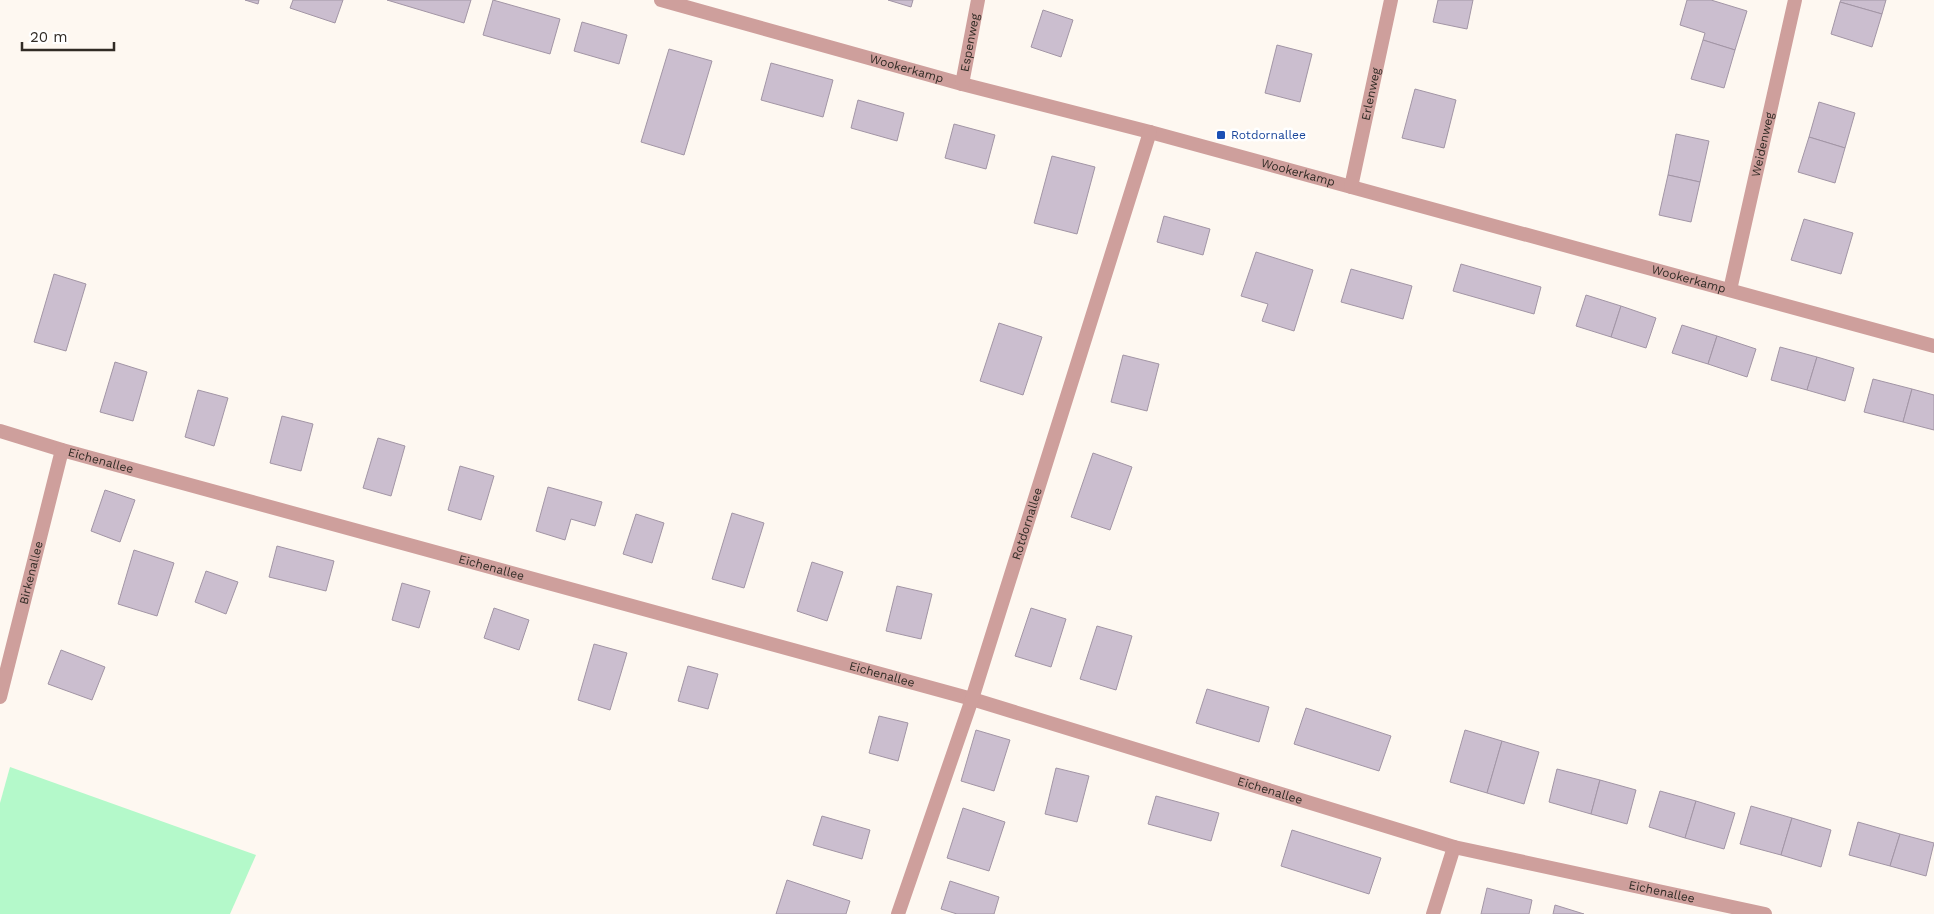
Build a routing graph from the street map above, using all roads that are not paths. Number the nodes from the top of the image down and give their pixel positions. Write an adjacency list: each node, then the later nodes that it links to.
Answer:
1 (661, 0): 5 (street, Wookerkamp)
2 (978, 0): 5 (street, Espenweg)
3 (1391, 0): 7 (street, Erlenweg)
4 (1795, 0): 8 (street, Weidenweg)
5 (962, 84): 6 (street, Wookerkamp)
6 (1150, 132): 7 (street, Wookerkamp); 13 (street, Rotdornallee)
7 (1351, 187): 8 (street, Wookerkamp)
8 (1730, 290): 9 (street, Wookerkamp)
9 (1934, 346)
10 (0, 431): 11 (street, Eichenallee)
11 (62, 450): 12 (street, Birkenallee); 13 (street, Eichenallee)
12 (0, 697)
13 (972, 699): 14 (street, Eichenallee); 15 (street, Rotdornallee)
14 (1454, 847): 16 (street); 17 (street, Eichenallee)
15 (898, 914)
16 (1433, 914)
17 (1765, 914)

